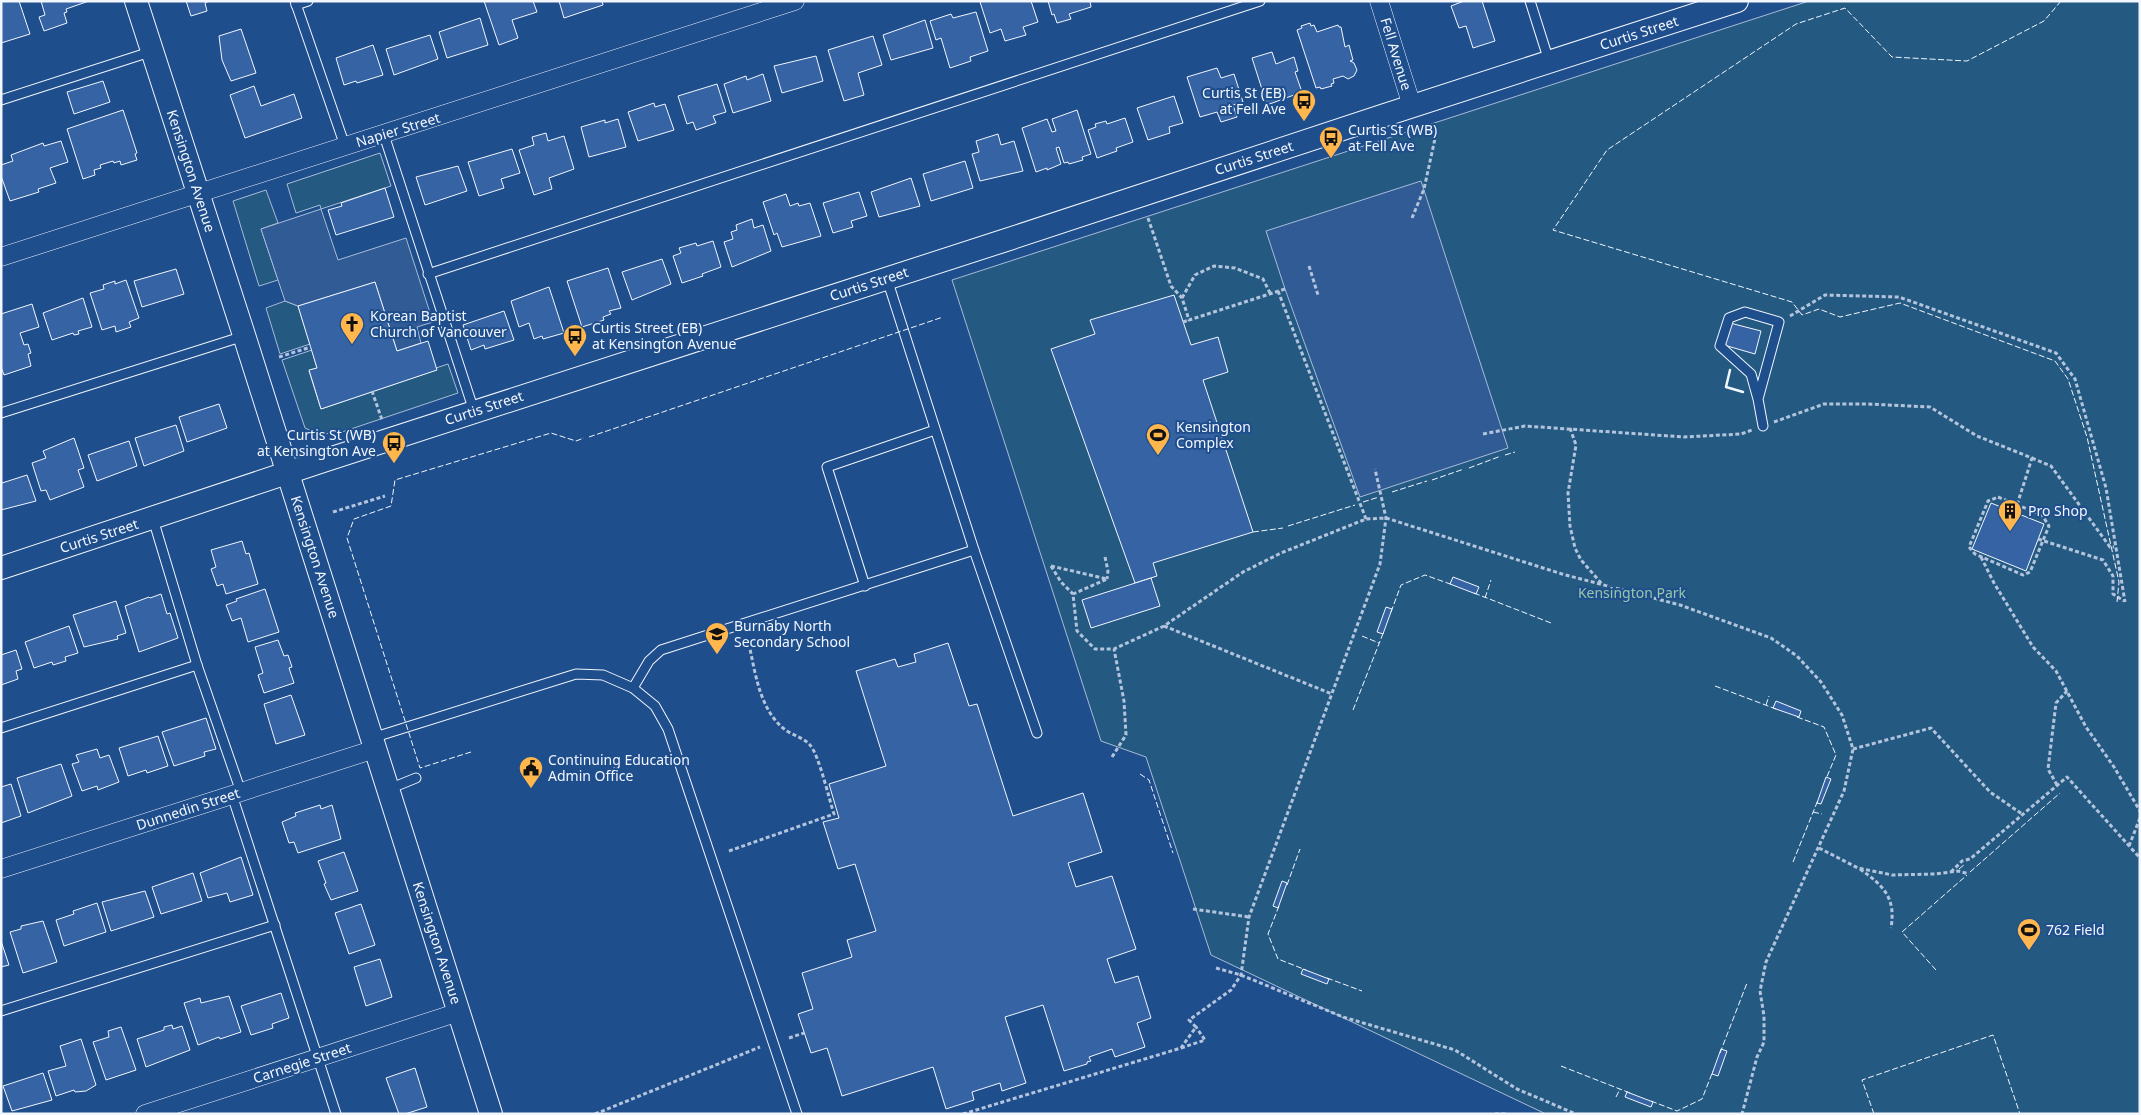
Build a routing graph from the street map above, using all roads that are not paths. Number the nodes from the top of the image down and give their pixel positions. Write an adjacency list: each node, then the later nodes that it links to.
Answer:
1 (136, 1): 10 (street, Kensington Avenue)
2 (308, 1): 8 (lane)
3 (794, 1): 14 (street, Napier Street)
4 (1260, 1): 18 (lane)
5 (1379, 1): 13 (street, Fell Avenue)
6 (1530, 1): 11 (lane)
7 (1737, 1): 9 (street, Curtis Street)
8 (296, 3): 15 (lane)
9 (1691, 8): 11 (street, Curtis Street)
10 (152, 51): 12 (lane); 16 (street, Kensington Avenue)
11 (1550, 63): 13 (street, Curtis Street)
12 (1, 100)
13 (1412, 106): 19 (street, Curtis Street)
14 (384, 135): 15 (street, Napier Street); 18 (lane)
15 (345, 146): 16 (street, Napier Street)
16 (199, 194): 17 (street, Napier Street); 20 (street, Kensington Avenue)
17 (1, 257)
18 (428, 274): 22 (lane)
19 (887, 278): 22 (street, Curtis Street); 25 (lane)
20 (244, 335): 23 (lane); 26 (street, Kensington Avenue)
21 (1758, 399): 21 (lane); 24 (lane)
22 (474, 412): 26 (street, Curtis Street)
23 (1, 413)
24 (1762, 426)
25 (935, 430): 28 (lane); 30 (lane)
26 (288, 473): 27 (street, Curtis Street); 35 (street, Kensington Avenue)
27 (152, 519): 29 (street, Curtis Street); 31 (lane)
28 (974, 550): 30 (lane); 34 (lane)
29 (1, 568)
30 (865, 586): 32 (lane)
31 (197, 664): 33 (lane); 38 (lane)
32 (633, 688): 35 (lane); 47 (lane)
33 (1, 728)
34 (1037, 733)
35 (374, 744): 37 (street, Kensington Avenue); 38 (street, Dunnedin Street)
36 (416, 778): 37 (lane)
37 (388, 789): 42 (street, Kensington Avenue)
38 (236, 793): 39 (street, Dunnedin Street); 40 (lane)
39 (1, 869)
40 (275, 925): 41 (lane); 43 (lane)
41 (1, 1011)
42 (459, 1012): 43 (street, Carnegie Street); 46 (street, Kensington Avenue)
43 (319, 1057): 44 (street, Carnegie Street); 45 (lane)
44 (144, 1114)
45 (336, 1114)
46 (491, 1114)
47 (798, 1114)

